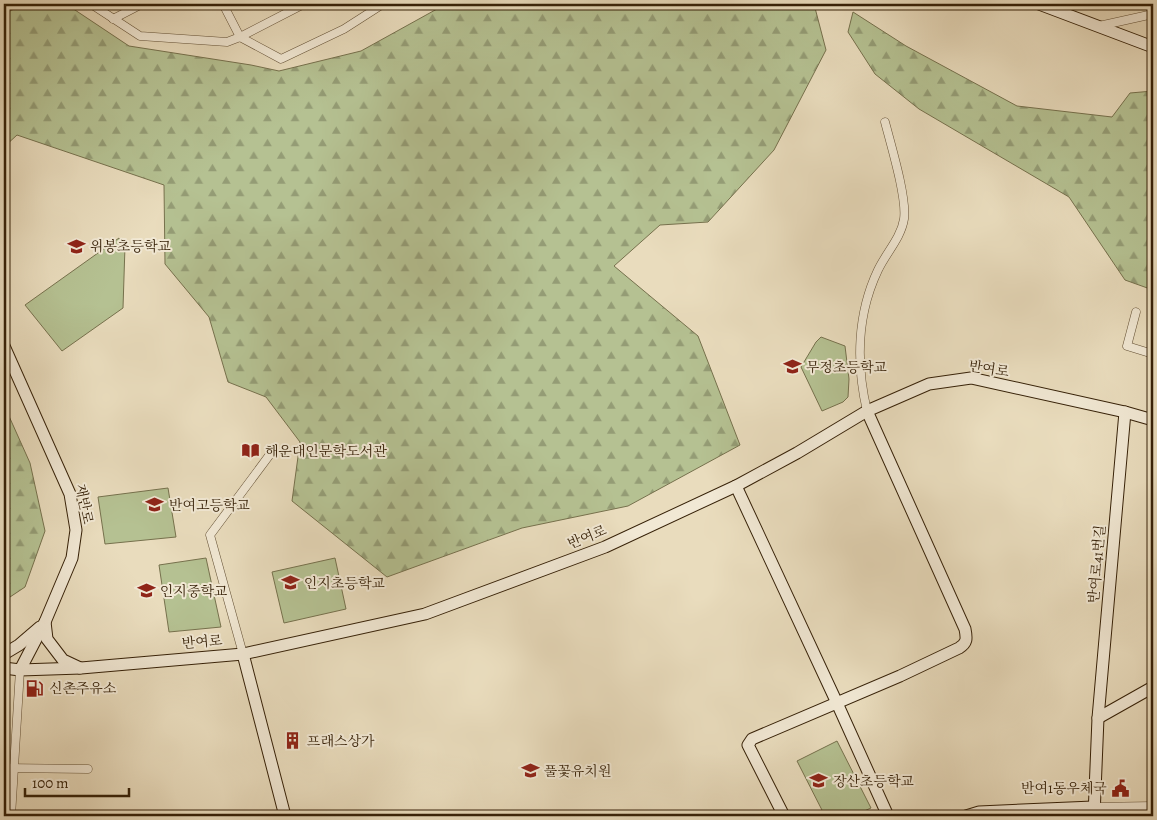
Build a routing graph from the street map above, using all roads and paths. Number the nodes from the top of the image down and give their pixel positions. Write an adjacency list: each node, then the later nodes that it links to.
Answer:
1 (91, 4): 8 (street)
2 (142, 4): 8 (street)
3 (223, 4): 10 (street)
4 (304, 4): 10 (street)
5 (383, 4): 10 (street)
6 (1039, 4): 9 (main road)
7 (1153, 14): 9 (street)
8 (113, 19): 10 (street)
9 (1098, 27): 11 (main road)
10 (240, 37)
11 (1153, 48)
12 (885, 122): 16 (street)
13 (1136, 312): 15 (street)
14 (4, 346): 21 (main road, 재반로)
15 (1153, 354)
16 (867, 411): 17 (main road, 반여로); 20 (main road, 반여로); 28 (main road)
17 (1126, 412): 18 (main road, 반여로); 29 (main road, 반여로41번길)
18 (1153, 420)
19 (274, 449): 23 (street)
20 (736, 486): 23 (main road, 반여로); 28 (main road)
21 (45, 622): 22 (main road); 25 (main road); 26 (main road, 재반로)
22 (4, 654)
23 (243, 654): 25 (main road, 반여로); 37 (main road)
24 (4, 668): 26 (main road, 반여로)
25 (81, 668): 26 (main road, 반여로)
26 (20, 670): 31 (street)
27 (1153, 687): 29 (main road)
28 (837, 703): 38 (main road); 39 (main road)
29 (1098, 718): 34 (main road, 반여로41번길)
30 (4, 768): 31 (street)
31 (14, 769): 32 (street); 36 (street)
32 (88, 769)
33 (1153, 806): 34 (street)
34 (1094, 812): 35 (main road)
35 (979, 814): 40 (main road)
36 (11, 816)
37 (285, 816)
38 (784, 816)
39 (888, 816)
40 (966, 816)

